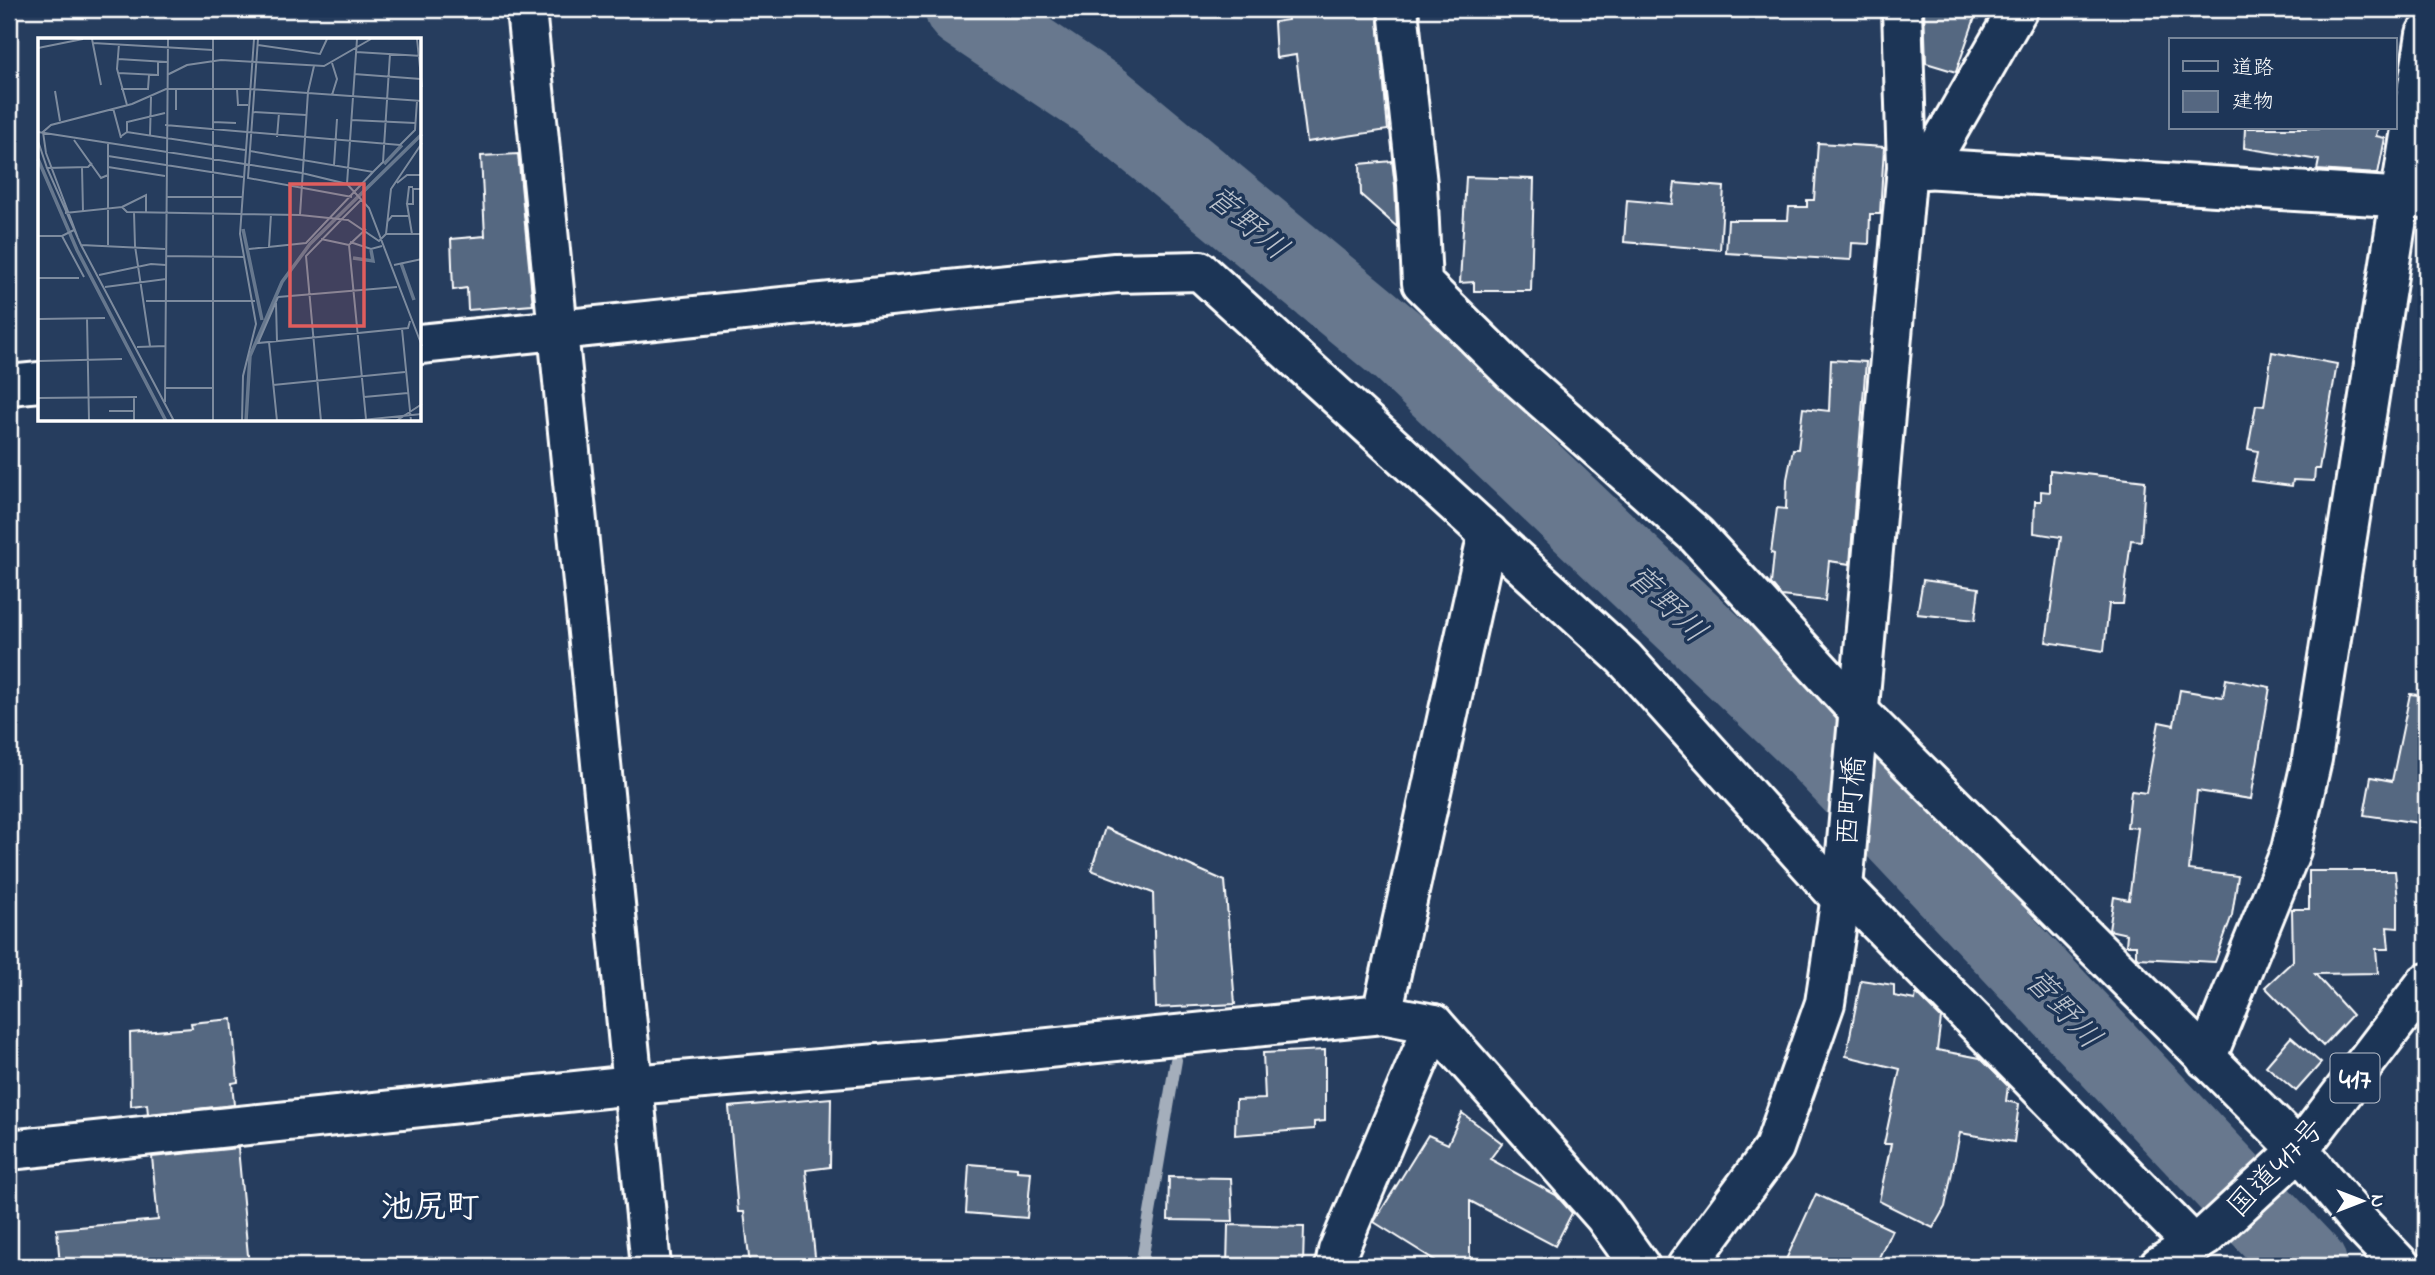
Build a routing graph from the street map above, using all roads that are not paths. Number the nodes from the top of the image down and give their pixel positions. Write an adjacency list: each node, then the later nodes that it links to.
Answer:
1 (526, 9): 8 (main road)
2 (1398, 9): 13 (main road)
3 (1902, 9): 6 (main road, 西町橋)
4 (2018, 9): 6 (main road)
5 (2426, 34): 7 (main road)
6 (1916, 168): 7 (main road); 13 (main road, 西町橋)
7 (2414, 199): 18 (main road)
8 (557, 331): 9 (main road); 12 (main road); 19 (main road)
9 (422, 344)
10 (38, 382): 11 (main road)
11 (9, 385)
12 (1488, 533): 14 (main road); 16 (main road)
13 (1857, 718): 14 (main road, 西町橋); 18 (main road)
14 (1842, 886): 22 (main road); 26 (main road, 西町橋)
15 (2426, 984): 21 (main road, 国道417号 / 417)
16 (1382, 1014): 17 (main road); 19 (main road)
17 (1434, 1024): 24 (main road); 25 (main road)
18 (2206, 1059): 21 (main road)
19 (633, 1085): 20 (main road); 23 (main road)
20 (9, 1150)
21 (2290, 1160): 22 (main road, 国道417号 / 417); 28 (main road)
22 (2199, 1241): 27 (main road, 国道417号 / 417)
23 (651, 1266)
24 (1335, 1266)
25 (1640, 1266)
26 (1687, 1266)
27 (2159, 1266)
28 (2401, 1266)

